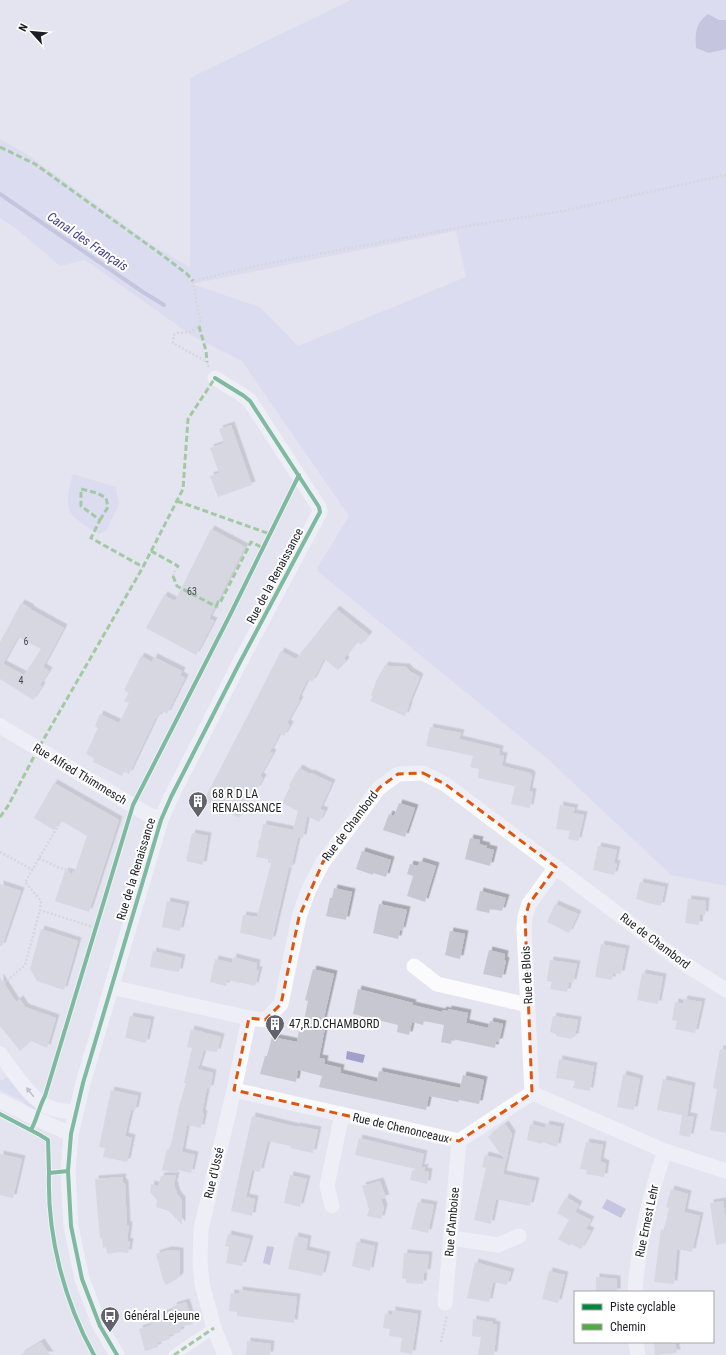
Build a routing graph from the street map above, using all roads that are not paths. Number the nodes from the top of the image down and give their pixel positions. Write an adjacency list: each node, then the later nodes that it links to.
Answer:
1 (215, 378): 3 (street, Rue de la Renaissance)
2 (0, 726): 3 (street, Rue Alfred Thimmesch)
3 (162, 820): 6 (street, Rue de la Renaissance)
4 (556, 867): 7 (street, Rue de Chambord); 8 (street, Rue de Blois); 9 (street, Rue de Chambord)
5 (414, 966): 8 (street)
6 (111, 987): 9 (street, Rue de Chambord); 14 (street, Rue de la Renaissance)
7 (726, 990)
8 (528, 1005): 12 (street, Rue de Blois)
9 (248, 1018): 11 (street, Rue d'Ussé)
10 (0, 1054): 14 (street, one-way to 10)
11 (234, 1090): 15 (street, Rue de Chenonceaux); 25 (street, Rue d'Ussé)
12 (532, 1093): 17 (street, Rue de Chenonceaux); 18 (street)
13 (0, 1101): 16 (street)
14 (76, 1113): 16 (street, Rue de la Renaissance)
15 (342, 1114): 17 (street, Rue de Chenonceaux); 20 (street)
16 (71, 1134): 27 (street, Rue de la Renaissance)
17 (459, 1141): 22 (street, Rue d'Amboise)
18 (665, 1151): 19 (street); 23 (street, Rue Ernest Lehr)
19 (726, 1171)
20 (332, 1206)
21 (519, 1236): 22 (street)
22 (451, 1238): 24 (street, Rue d'Amboise)
23 (635, 1291)
24 (445, 1303)
25 (214, 1328): 28 (street); 29 (street, Rue d'Ussé)
26 (636, 1343): 30 (street)
27 (117, 1355)
28 (174, 1355)
29 (225, 1355)
30 (638, 1355)

